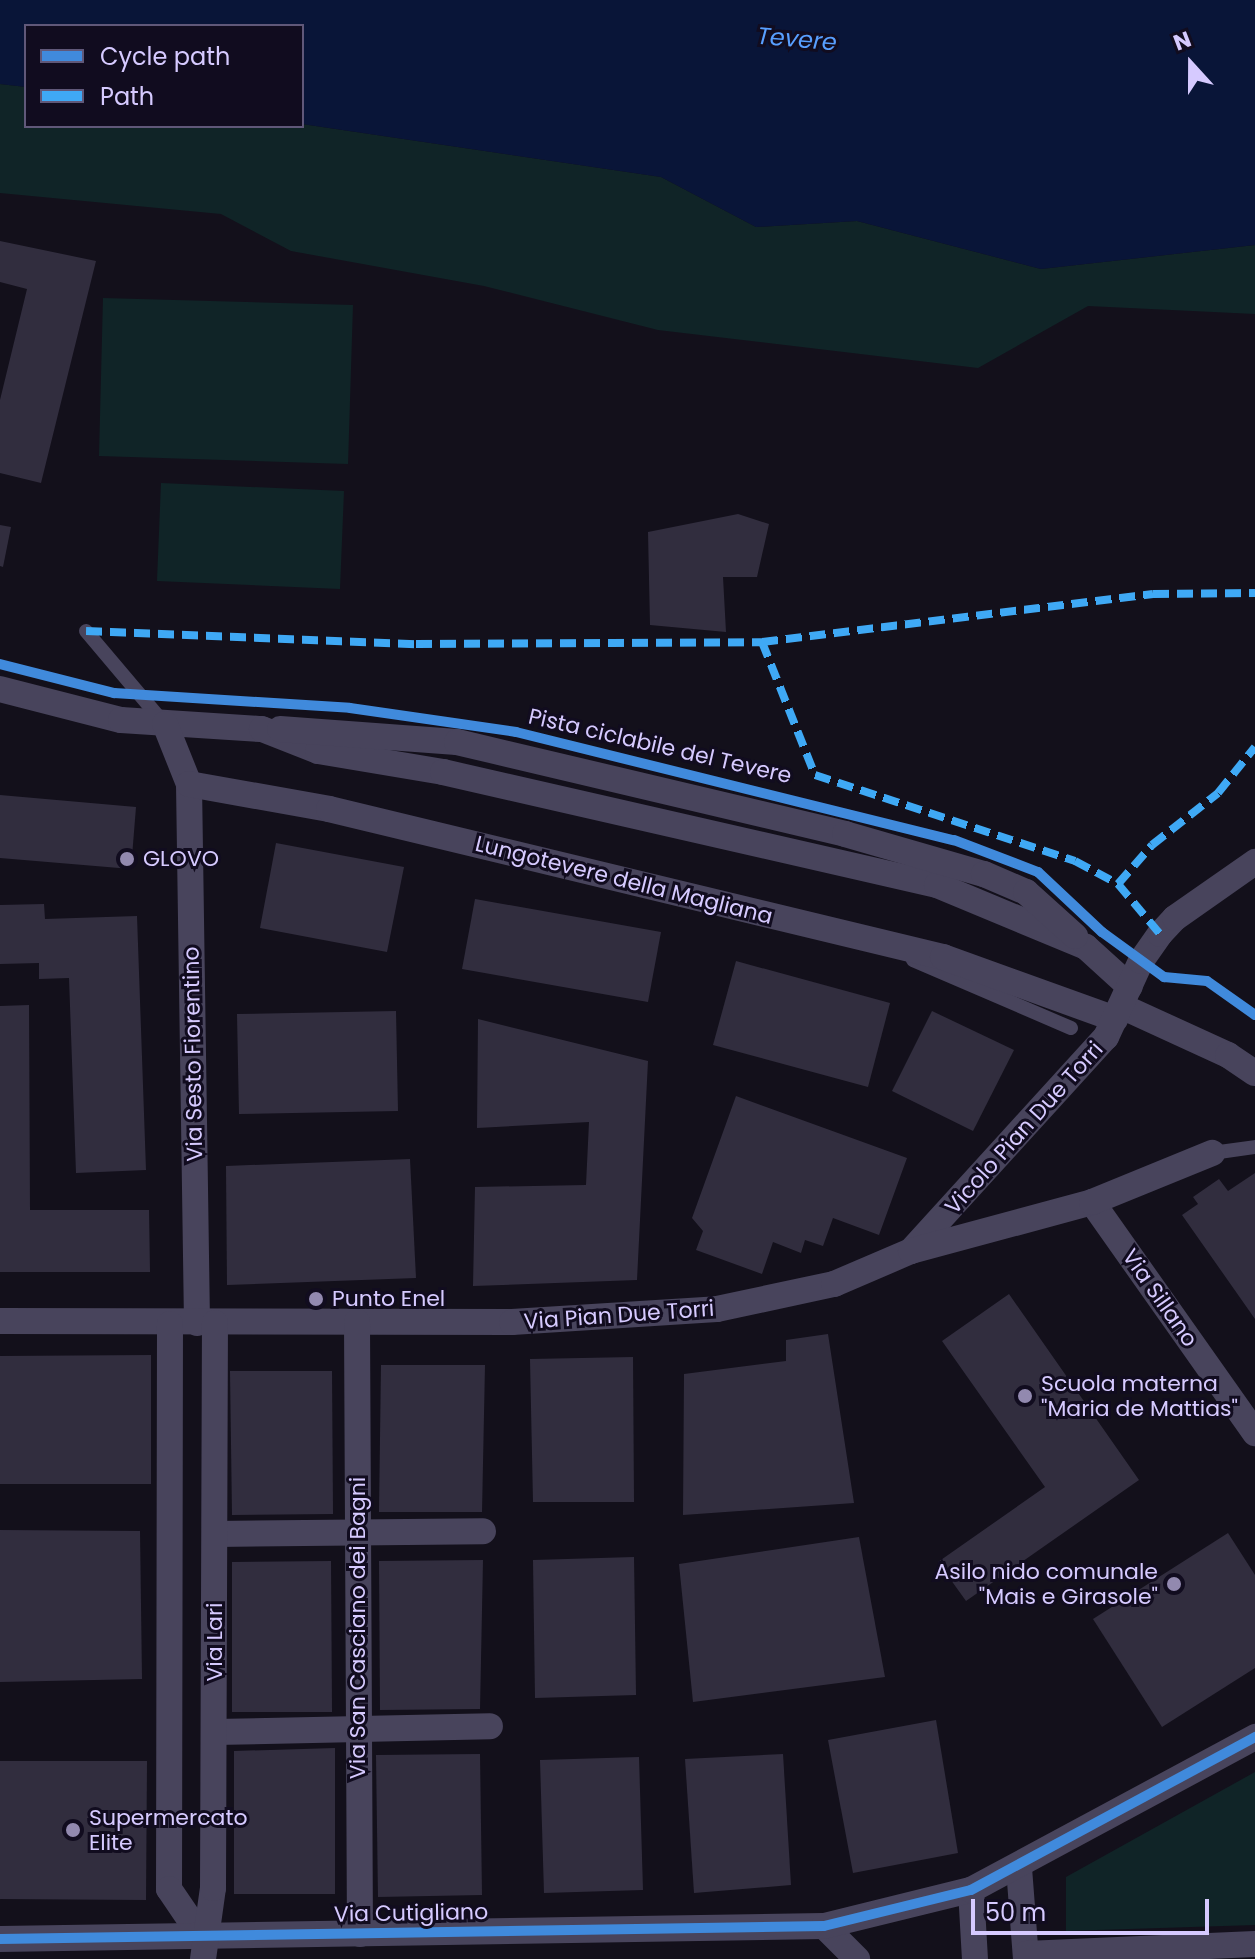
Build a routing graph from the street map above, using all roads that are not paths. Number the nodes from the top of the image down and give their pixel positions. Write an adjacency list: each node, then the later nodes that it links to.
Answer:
1 (86, 631): 3 (lane)
2 (0, 689): 3 (street, Lungotevere della Magliana)
3 (165, 724): 4 (street); 7 (street, Lungotevere della Magliana)
4 (189, 784): 6 (street, Lungotevere della Magliana); 16 (street, Via Sesto Fiorentino)
5 (1255, 862): 7 (street, Vicolo Pian Due Torri)
6 (861, 938): 7 (street, Lungotevere della Magliana); 8 (lane)
7 (1122, 1004): 9 (street, Lungotevere della Magliana); 13 (street, Vicolo Pian Due Torri)
8 (1071, 1028)
9 (1255, 1073)
10 (1255, 1147): 11 (lane)
11 (1212, 1153): 12 (street, Via Pian Due Torri)
12 (1092, 1202): 13 (street, Via Pian Due Torri); 18 (street, Via Sillano)
13 (911, 1251): 15 (street, Via Pian Due Torri)
14 (0, 1321): 17 (street, Via Pian Due Torri)
15 (357, 1322): 16 (street, Via Pian Due Torri); 20 (street, Via San Casciano dei Bagni)
16 (206, 1323): 17 (street, Via Pian Due Torri); 21 (street, Via Lari)
17 (170, 1324): 32 (street)
18 (1255, 1433)
19 (483, 1531): 20 (street)
20 (358, 1533): 21 (street); 23 (street, Via San Casciano dei Bagni)
21 (215, 1534): 24 (street, Via Lari)
22 (490, 1726): 23 (street)
23 (359, 1728): 24 (street); 29 (street, Via San Casciano dei Bagni)
24 (215, 1732): 32 (street, Via Lari)
25 (1255, 1737): 26 (street, Via Cutigliano)
26 (1019, 1868): 27 (street, Via Cutigliano); 33 (street)
27 (971, 1890): 28 (street, Via Cutigliano); 36 (street)
28 (824, 1926): 29 (street, Via Cutigliano); 35 (street)
29 (360, 1934): 32 (street, Via Cutigliano)
30 (0, 1939): 32 (street, Via Cutigliano)
31 (1255, 1944): 34 (street)
32 (203, 1949)
33 (1026, 1957): 34 (street)
34 (1068, 1957)
35 (857, 1959)
36 (975, 1959)

